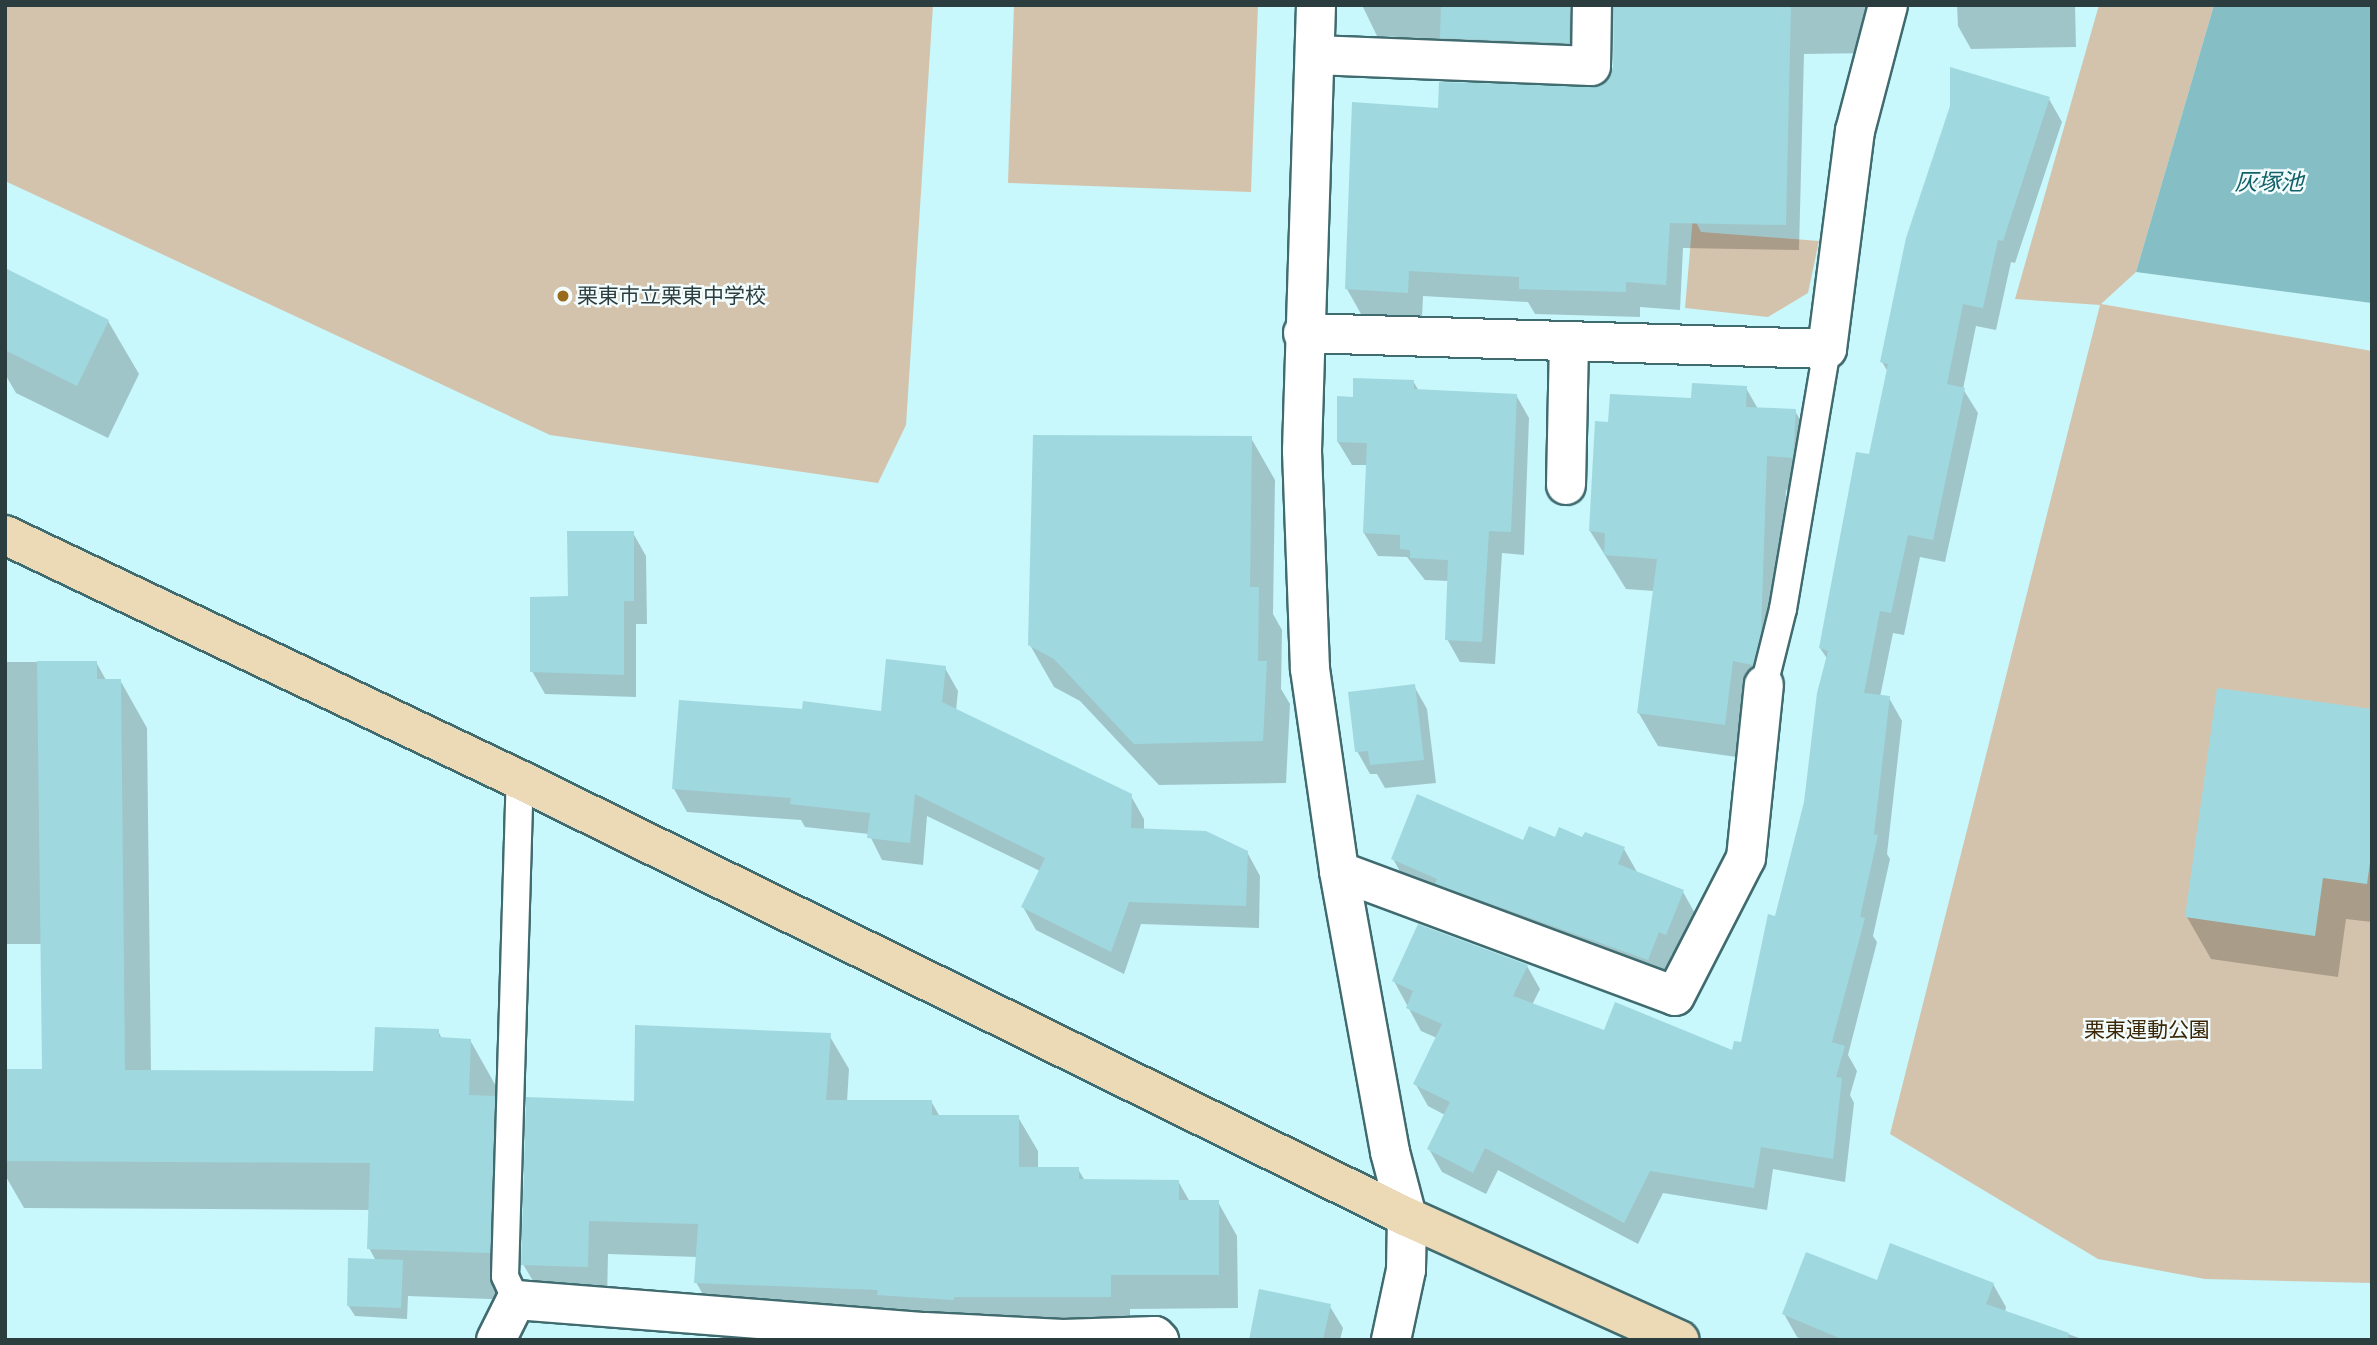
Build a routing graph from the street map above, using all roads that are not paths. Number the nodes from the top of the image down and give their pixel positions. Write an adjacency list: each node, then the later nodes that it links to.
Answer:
1 (1316, 5): 4 (street)
2 (1592, 5): 4 (street)
3 (1888, 5): 7 (street)
4 (1315, 55): 5 (street)
5 (1303, 333): 6 (street); 12 (street)
6 (1569, 341): 7 (street); 8 (street)
7 (1827, 349): 10 (lane)
8 (1566, 485)
9 (5, 535): 11 (street)
10 (1764, 685): 12 (street)
11 (520, 779): 13 (street); 14 (lane)
12 (1339, 871): 13 (street)
13 (1406, 1217): 15 (street); 18 (street)
14 (516, 1300): 16 (street); 17 (street)
15 (1633, 1331): 19 (street)
16 (496, 1340)
17 (1159, 1340)
18 (1391, 1340)
19 (1680, 1340)

